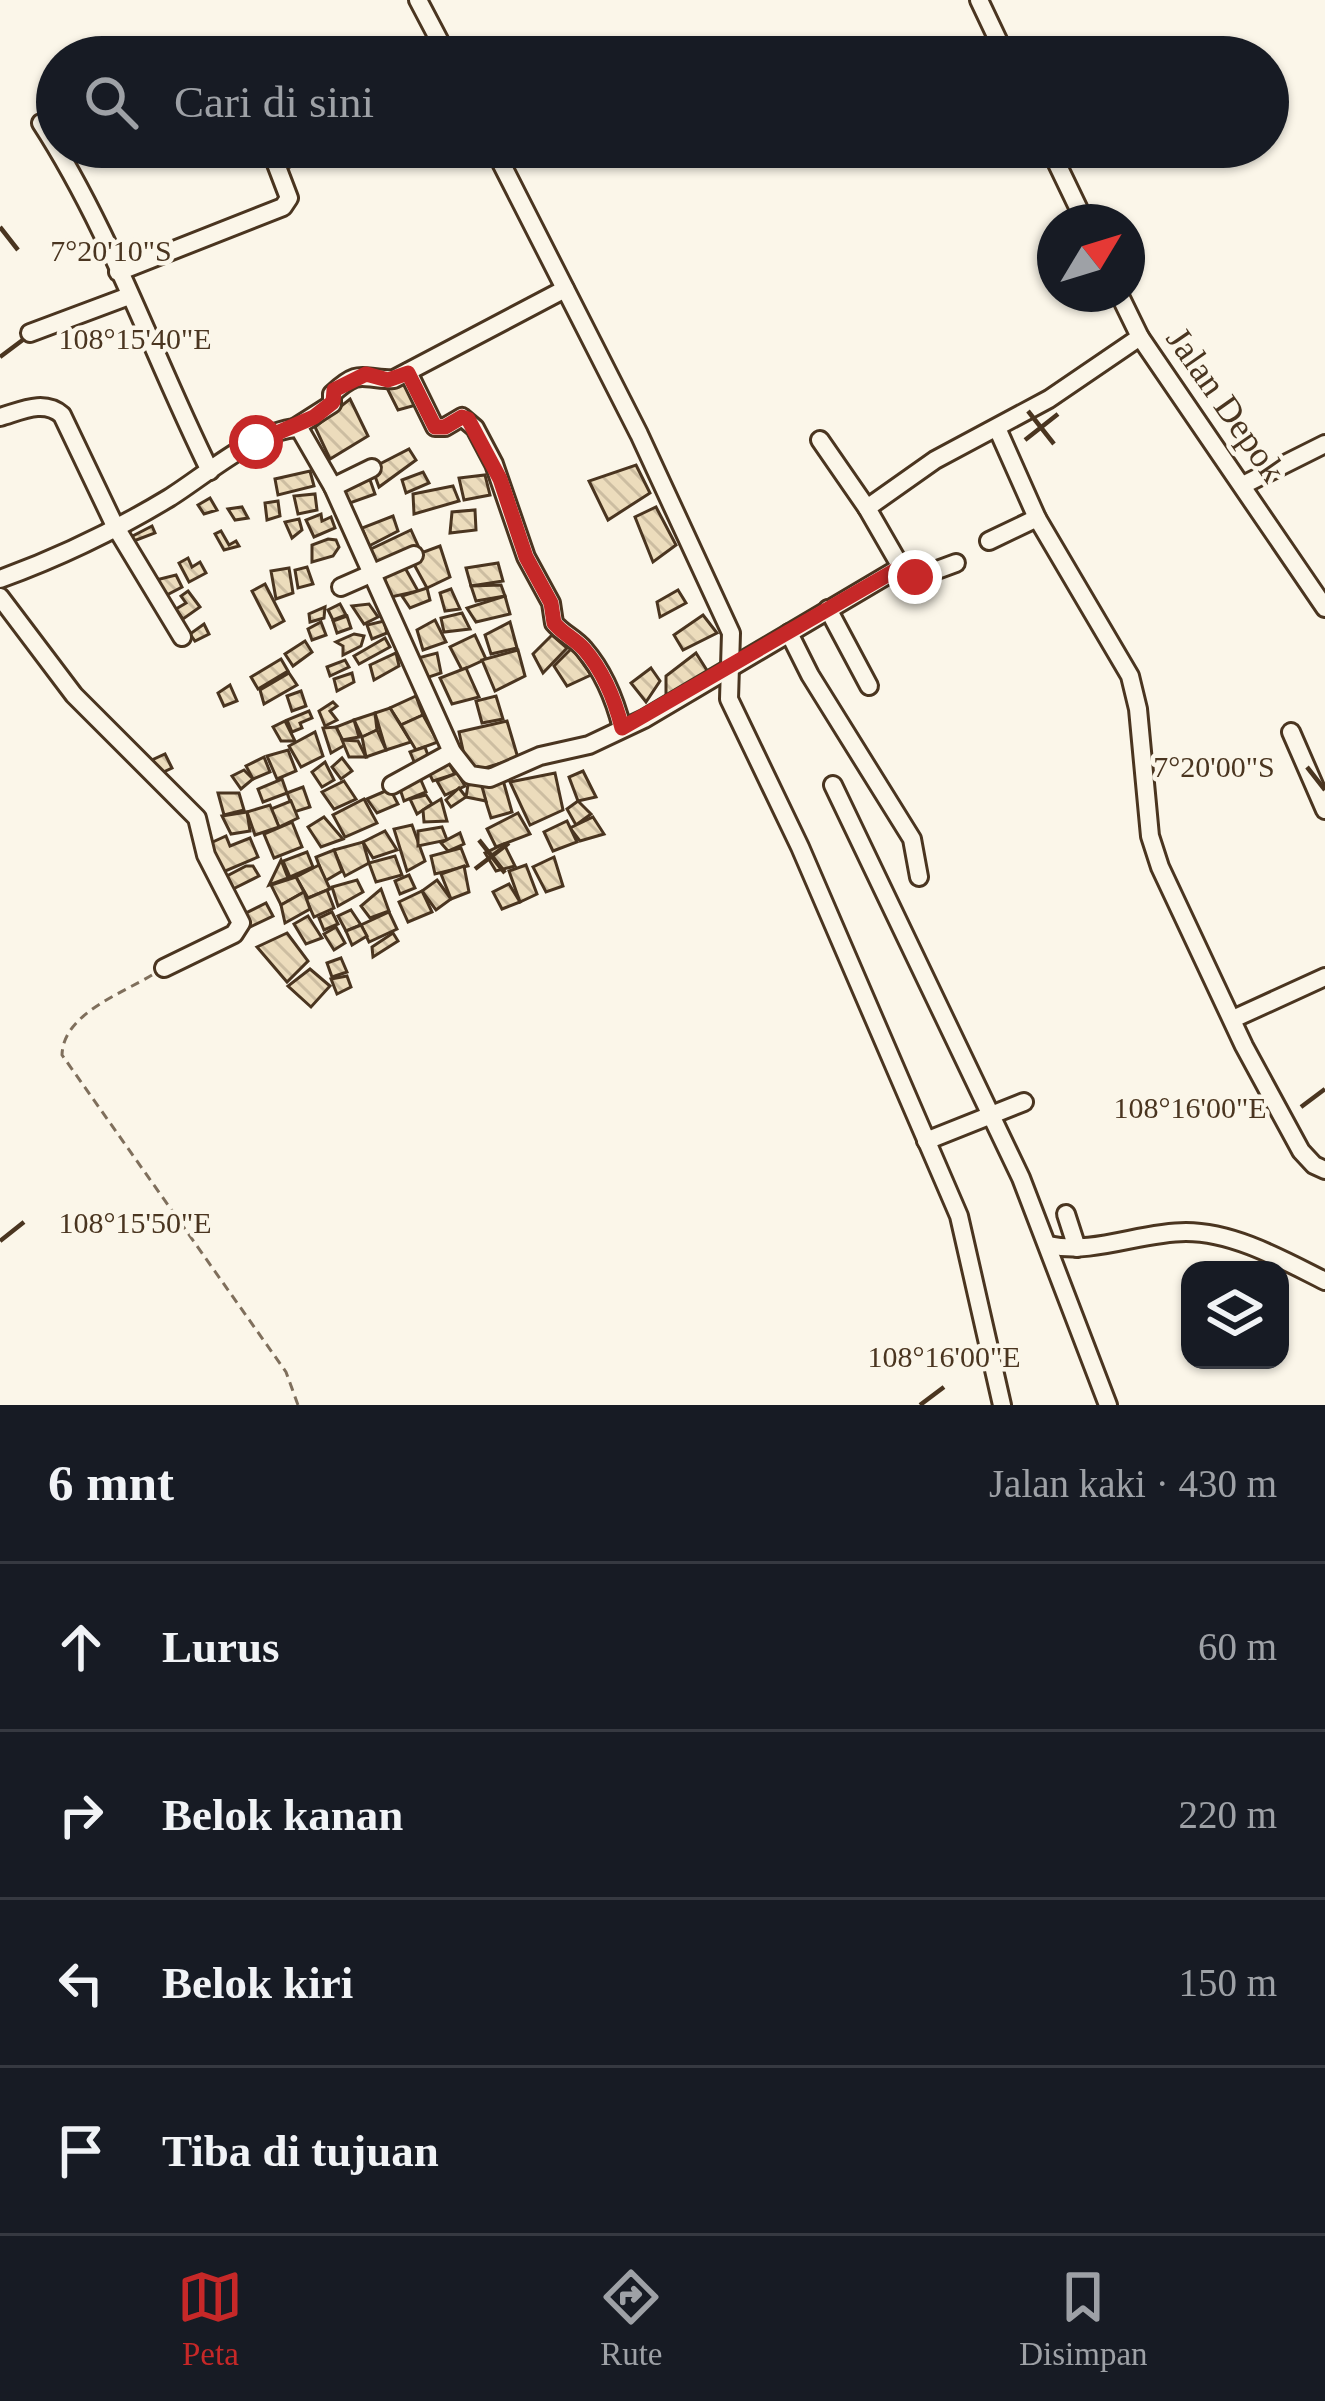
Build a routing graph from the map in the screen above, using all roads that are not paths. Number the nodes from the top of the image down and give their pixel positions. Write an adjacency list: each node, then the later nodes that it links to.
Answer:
1 (418, 0): 3 (street)
2 (979, 0): 4 (street)
3 (437, 36)
4 (996, 36)
5 (66, 168): 10 (street)
6 (278, 168): 10 (street)
7 (504, 168): 11 (street)
8 (1059, 168): 9 (street)
9 (1076, 204)
10 (118, 272): 12 (street)
11 (565, 289): 16 (street); 41 (street)
12 (129, 296): 14 (street); 23 (street)
13 (1127, 312): 15 (street, Jalan Depok)
14 (30, 333)
15 (1139, 337): 19 (street); 24 (street, Jalan Depok)
16 (408, 373): 18 (street); 43 (street)
17 (0, 417): 28 (street)
18 (296, 427): 23 (street); 25 (street)
19 (997, 428): 26 (street); 27 (street)
20 (820, 440): 26 (street)
21 (1325, 444): 24 (street)
22 (372, 468): 25 (street)
23 (210, 471): 28 (street)
24 (1244, 485): 37 (street, Jalan Depok)
25 (333, 487): 33 (street)
26 (867, 508): 32 (street)
27 (1037, 518): 29 (street); 52 (street)
28 (115, 526): 34 (street); 40 (street)
29 (989, 541)
30 (414, 555): 33 (street)
31 (956, 563): 32 (street)
32 (901, 567): 38 (street)
33 (373, 573): 35 (street); 45 (street)
34 (0, 579)
35 (340, 587)
36 (0, 597): 50 (street)
37 (1325, 608)
38 (827, 609): 39 (street); 42 (street)
39 (789, 633): 41 (street); 49 (street)
40 (182, 637)
41 (729, 668): 43 (street); 55 (street)
42 (868, 686)
43 (622, 728): 45 (street)
44 (1291, 732): 48 (street)
45 (452, 752): 46 (street)
46 (392, 785)
47 (833, 785): 54 (street)
48 (1323, 798)
49 (919, 877)
50 (164, 968)
51 (1325, 976): 52 (street)
52 (1233, 1018): 56 (street)
53 (1024, 1102): 54 (street)
54 (995, 1113): 55 (street); 59 (street)
55 (926, 1141): 61 (street)
56 (1325, 1170)
57 (1066, 1214): 58 (street)
58 (1075, 1243): 59 (street); 60 (street)
59 (1048, 1245): 62 (street)
60 (1325, 1281)
61 (1002, 1405)
62 (1108, 1405)

